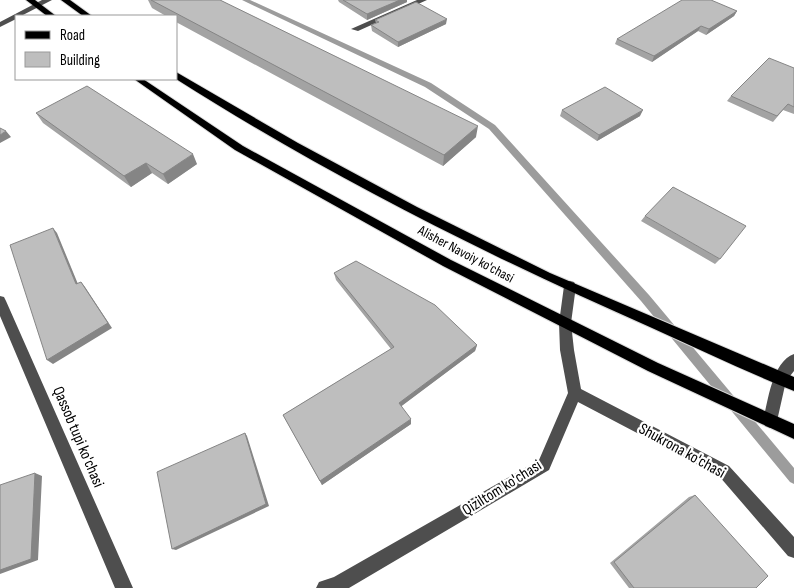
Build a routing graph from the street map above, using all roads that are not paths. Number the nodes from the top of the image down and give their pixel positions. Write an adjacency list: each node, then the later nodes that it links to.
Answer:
1 (48, 0): 4 (street)
2 (65, 0): 7 (main road)
3 (423, 0): 10 (street)
4 (33, 2): 5 (street); 6 (main road)
5 (17, 15)
6 (51, 15)
7 (87, 15)
8 (15, 17): 9 (street)
9 (0, 25)
10 (354, 29)
11 (178, 76): 13 (main road, Alisher Navoiy ko'chasi)
12 (139, 80): 15 (main road, Alisher Navoiy ko'chasi)
13 (570, 286): 15 (street); 17 (main road, Alisher Navoiy ko'chasi)
14 (0, 301): 24 (street, Qassob tupi ko'chasi)
15 (565, 323): 19 (street); 20 (main road, Alisher Navoiy ko'chasi)
16 (794, 360): 17 (street)
17 (780, 378): 18 (main road, Alisher Navoiy ko'chasi); 20 (street)
18 (794, 384)
19 (575, 393): 22 (street, Shukrona ko'chasi); 23 (street, Qiziltom ko'chasi)
20 (770, 421): 21 (main road, Alisher Navoiy ko'chasi)
21 (794, 432)
22 (794, 550)
23 (332, 587)
24 (124, 588)

